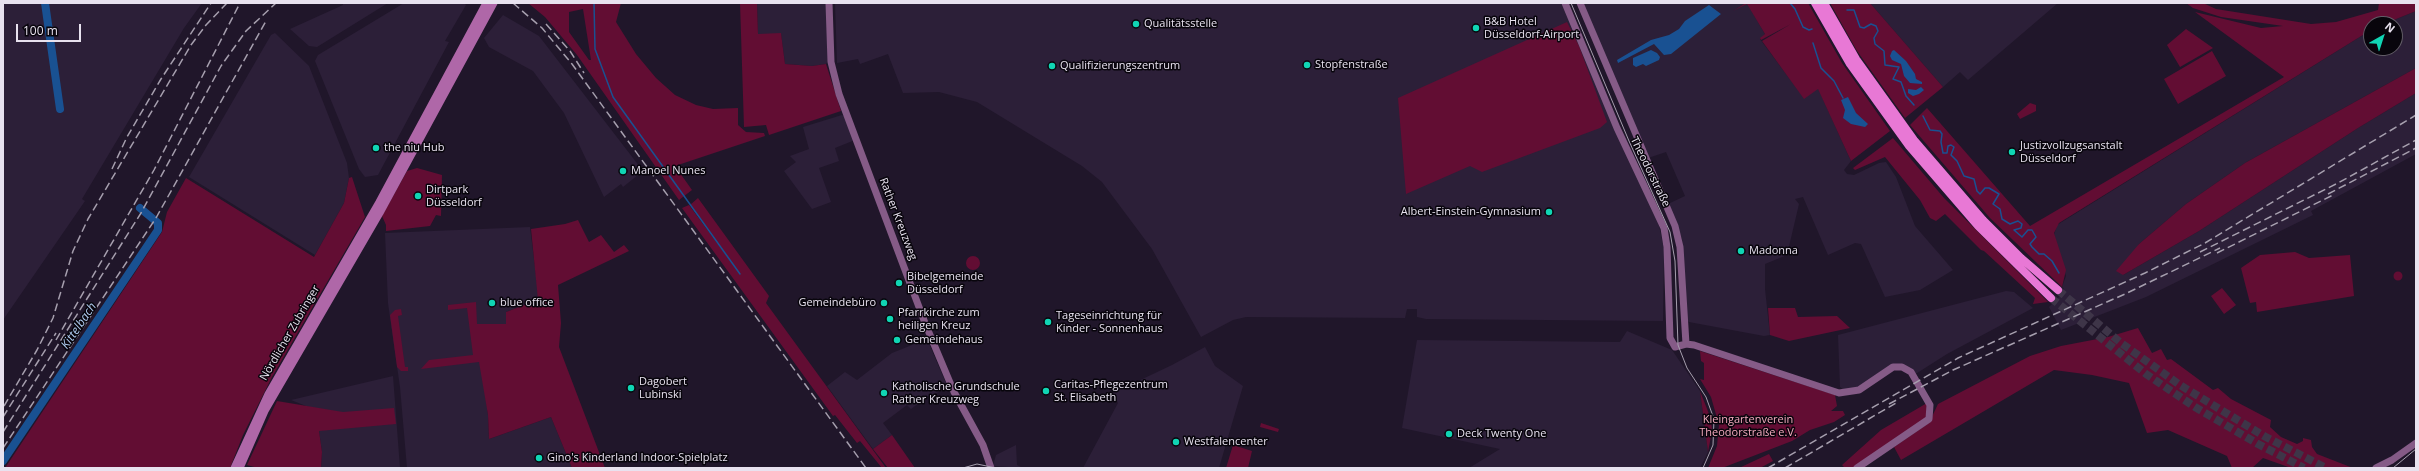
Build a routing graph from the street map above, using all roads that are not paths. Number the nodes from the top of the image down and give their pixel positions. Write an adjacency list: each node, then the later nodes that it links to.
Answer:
1 (486, 3): 16 (main road, Nördlicher Zubringer)
2 (494, 3): 17 (main road, Nördlicher Zubringer)
3 (829, 3): 18 (main road, Rather Kreuzweg)
4 (1565, 3): 8 (main road, Theodorstraße)
5 (1580, 3): 9 (main road, Theodorstraße)
6 (1815, 3): 10 (highway)
7 (1824, 3): 10 (highway)
8 (1579, 33): 9 (main road); 13 (main road, Theodorstraße)
9 (1595, 41): 13 (main road, Theodorstraße)
10 (1900, 128): 11 (highway); 12 (highway)
11 (2058, 290)
12 (2051, 298)
13 (1686, 344): 19 (main road)
14 (2416, 443): 15 (main road)
15 (2392, 460): 20 (main road); 21 (main road)
16 (234, 468)
17 (240, 468)
18 (991, 468)
19 (1857, 468)
20 (2376, 468)
21 (2385, 468)

